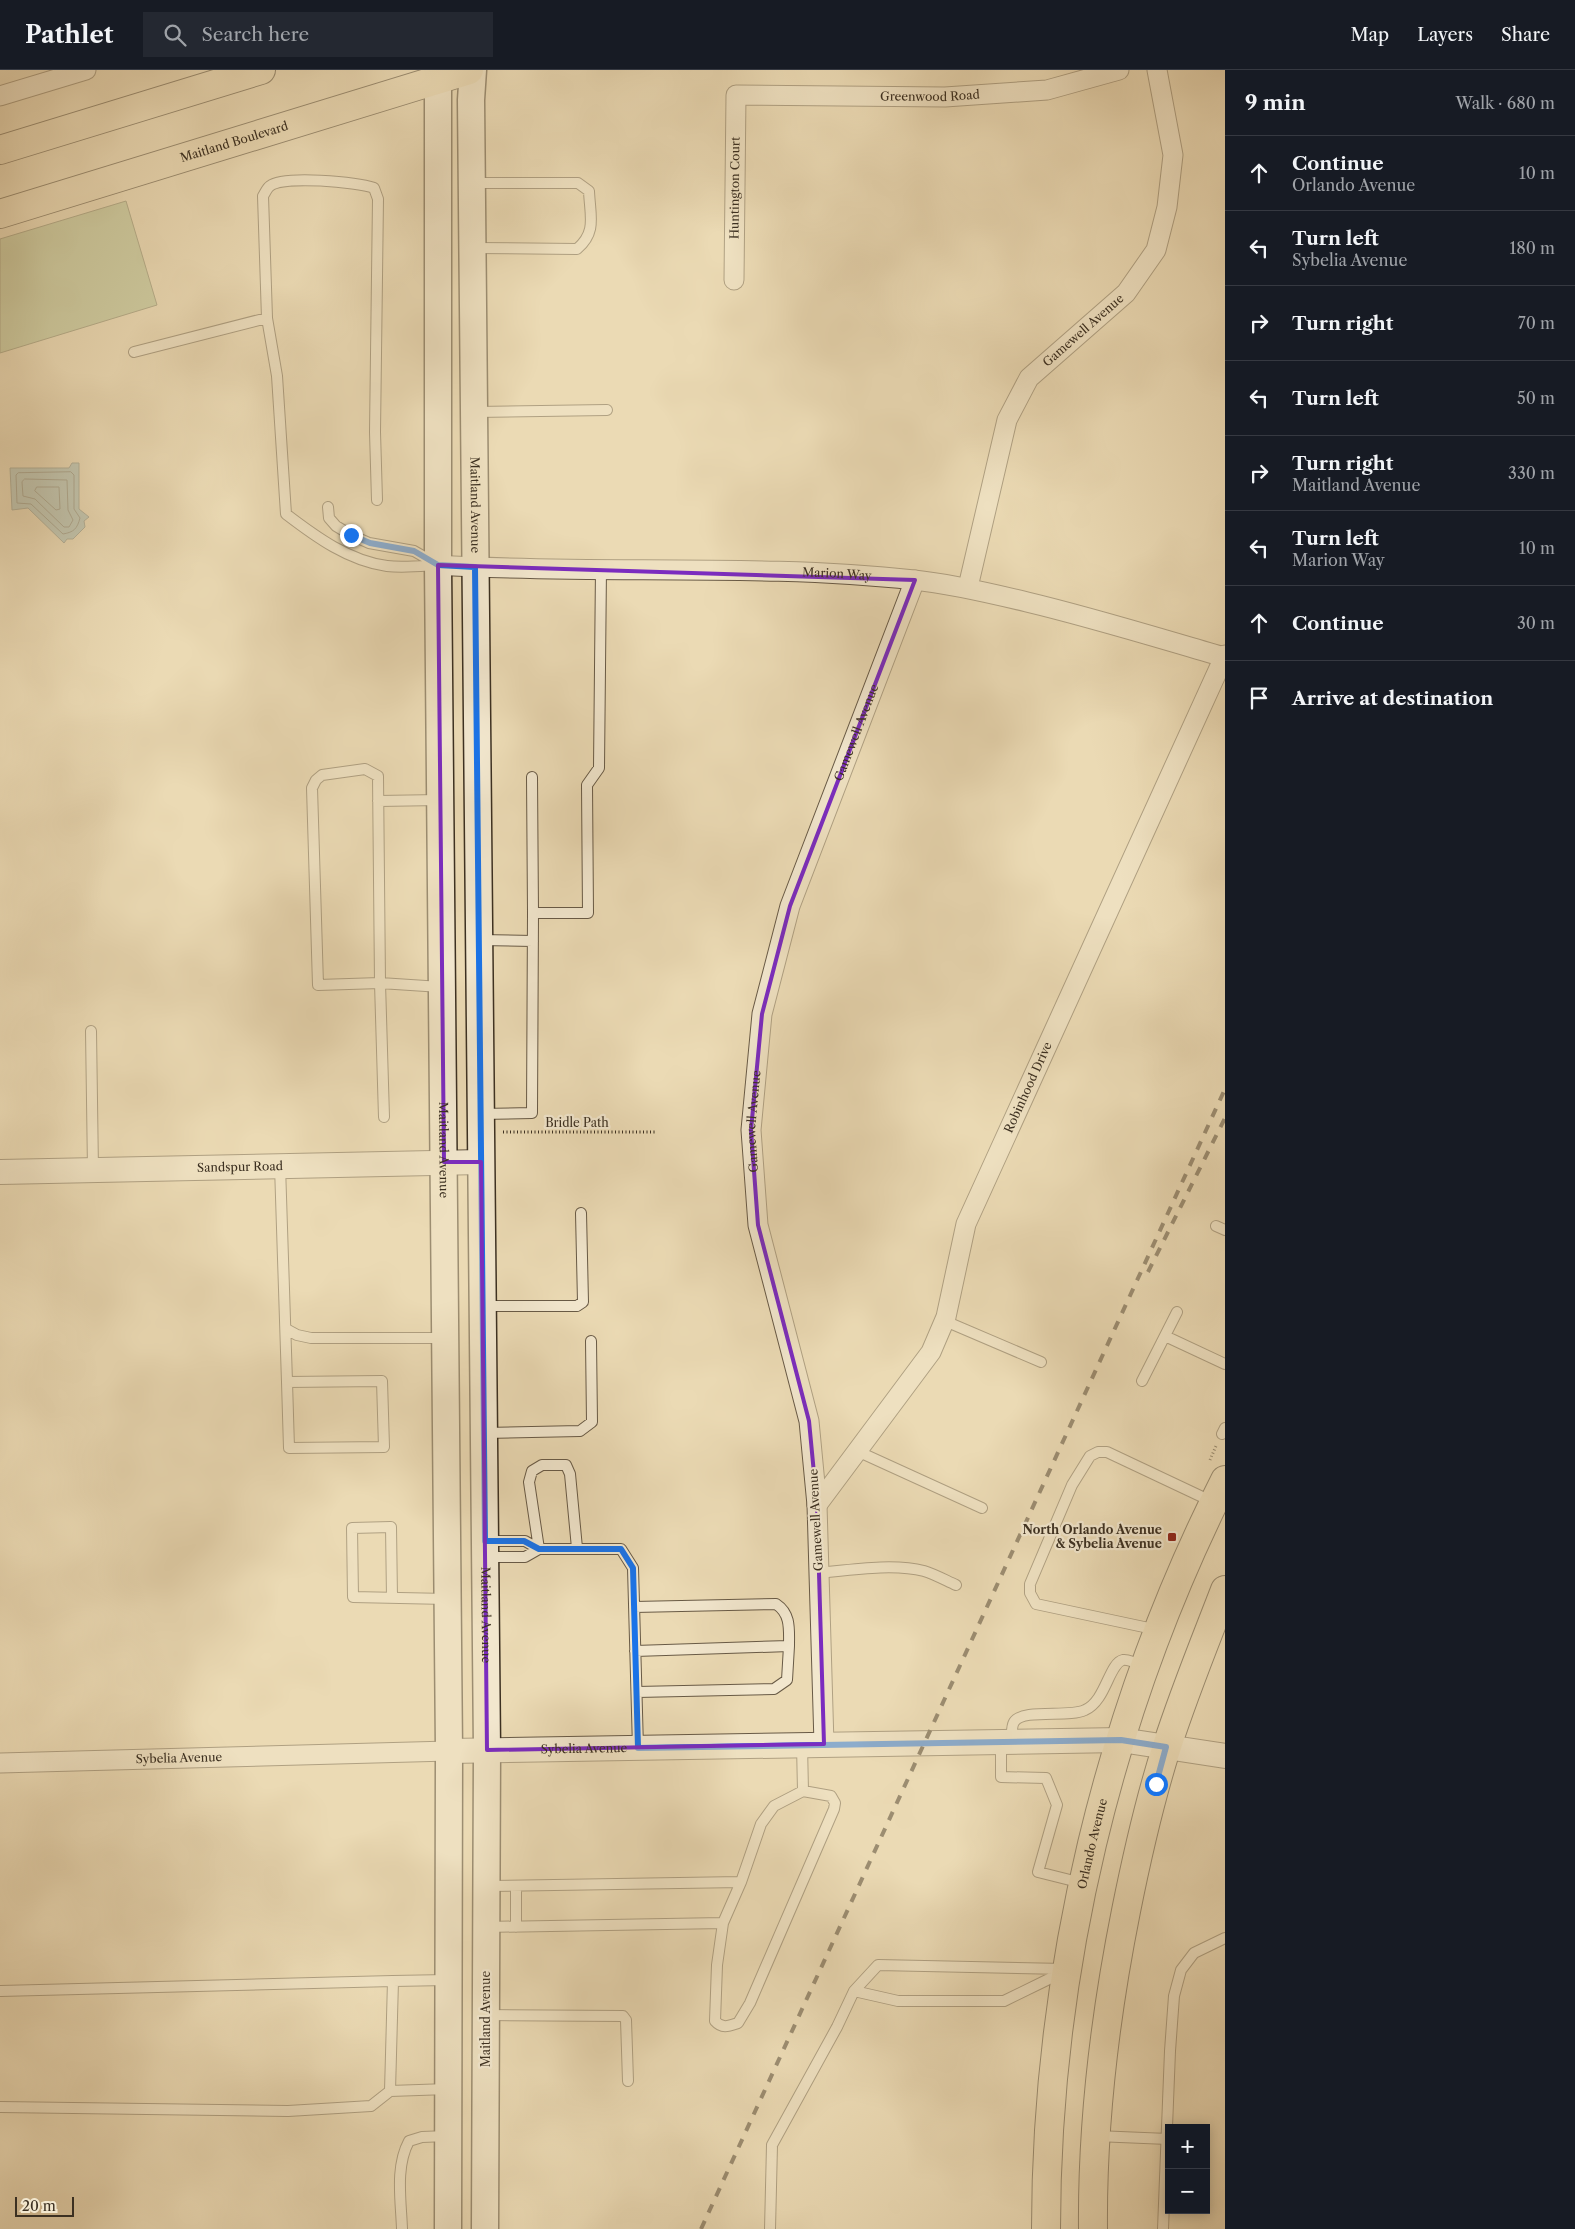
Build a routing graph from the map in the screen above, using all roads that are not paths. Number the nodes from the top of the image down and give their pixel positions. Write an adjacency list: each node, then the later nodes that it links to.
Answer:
1 (86, 70): 9 (street)
2 (261, 70): 10 (main road)
3 (468, 70): 7 (main road, Maitland Boulevard)
4 (473, 70): 11 (main road, Maitland Avenue)
5 (1119, 70): 8 (street, Greenwood Road)
6 (1157, 70): 25 (street, Gamewell Avenue)
7 (438, 75): 12 (main road, Maitland Boulevard); 21 (main road, Maitland Avenue)
8 (736, 95): 14 (street, Huntington Court)
9 (0, 96)
10 (0, 150)
11 (472, 184): 13 (main road, Maitland Avenue); 13 (lane)
12 (0, 214)
13 (472, 248): 18 (main road, Maitland Avenue)
14 (734, 280)
15 (267, 318): 16 (lane); 19 (lane); 21 (lane)
16 (134, 352)
17 (607, 410): 18 (lane)
18 (474, 412): 22 (main road, Maitland Avenue)
19 (377, 500)
20 (328, 507): 21 (lane)
21 (438, 565): 22 (street, Marion Way); 28 (main road, Maitland Avenue)
22 (475, 567): 23 (street, Marion Way); 31 (main road, Maitland Avenue)
23 (601, 568): 24 (street, Marion Way); 30 (lane)
24 (915, 580): 25 (street, Marion Way); 58 (street, Gamewell Avenue)
25 (968, 588): 26 (street, Marion Way)
26 (1224, 656): 46 (street, Robinhood Drive)
27 (532, 777): 30 (lane)
28 (440, 800): 29 (lane); 34 (main road, Maitland Avenue)
29 (378, 801): 33 (lane); 33 (lane)
30 (533, 913): 32 (lane)
31 (479, 940): 32 (lane); 37 (main road, Maitland Avenue)
32 (533, 941): 37 (lane)
33 (380, 983): 34 (lane); 36 (lane)
34 (442, 987): 38 (main road, Maitland Avenue)
35 (91, 1032): 41 (lane)
36 (384, 1117)
37 (488, 1123): 39 (main road, Maitland Avenue)
38 (444, 1162): 39 (street, Sandspur Road); 40 (street, Sandspur Road); 49 (main road, Maitland Avenue)
39 (481, 1162): 44 (main road, Maitland Avenue)
40 (280, 1166): 41 (street, Sandspur Road); 47 (lane)
41 (93, 1170): 42 (street, Sandspur Road)
42 (0, 1172)
43 (580, 1213): 44 (lane)
44 (482, 1306): 55 (main road, Maitland Avenue)
45 (1177, 1312): 48 (lane)
46 (945, 1321): 51 (lane); 56 (street, Robinhood Drive)
47 (286, 1329): 49 (lane); 54 (lane)
48 (1165, 1336): 52 (lane); 53 (lane)
49 (446, 1338): 67 (main road, Maitland Avenue)
50 (591, 1341): 55 (lane)
51 (1041, 1362)
52 (1225, 1364)
53 (1142, 1381)
54 (287, 1382): 54 (lane)
55 (484, 1432): 61 (main road, Maitland Avenue)
56 (857, 1451): 58 (street, Robinhood Drive); 59 (lane)
57 (1219, 1492): 69 (main road, Orlando Avenue); 69 (lane)
58 (817, 1505): 63 (street, Gamewell Avenue)
59 (982, 1508)
60 (577, 1548): 62 (lane); 62 (lane); 68 (lane)
61 (485, 1549): 62 (lane); 62 (lane); 79 (main road, Maitland Avenue)
62 (539, 1549)
63 (819, 1574): 64 (lane); 76 (street, Gamewell Avenue)
64 (956, 1585)
65 (1225, 1590): 77 (main road)
66 (392, 1598): 66 (lane); 67 (lane)
67 (448, 1599): 80 (main road, Maitland Avenue)
68 (634, 1607): 70 (lane); 71 (lane)
69 (1158, 1630): 72 (main road, Orlando Avenue)
70 (789, 1646): 71 (lane); 73 (lane)
71 (635, 1651): 73 (lane)
72 (1145, 1667): 74 (main road, Orlando Avenue); 75 (lane)
73 (636, 1692): 78 (lane)
74 (1121, 1740): 75 (street, Sybelia Avenue); 77 (street, Sybelia Avenue); 85 (main road, Orlando Avenue)
75 (1007, 1741): 76 (street, Sybelia Avenue); 85 (lane)
76 (813, 1744): 78 (street, Sybelia Avenue); 83 (lane)
77 (1166, 1747): 81 (street, Sybelia Avenue); 104 (main road)
78 (638, 1748): 79 (street, Sybelia Avenue)
79 (487, 1750): 80 (street, Sybelia Avenue); 86 (main road, Maitland Avenue)
80 (449, 1751): 82 (street, Sybelia Avenue); 93 (main road, Maitland Avenue)
81 (1225, 1756)
82 (0, 1763)
83 (803, 1791): 84 (lane); 88 (lane)
84 (741, 1882): 87 (lane); 88 (lane)
85 (1084, 1883): 92 (main road, Orlando Avenue)
86 (486, 1886): 87 (lane); 89 (main road, Maitland Avenue)
87 (516, 1886): 90 (lane)
88 (723, 1923): 90 (lane)
89 (486, 1927): 90 (lane); 97 (main road, Maitland Avenue)
90 (516, 1927)
91 (1225, 1938): 102 (lane)
92 (1066, 1974): 96 (lane); 96 (lane); 111 (main road, Orlando Avenue)
93 (448, 1980): 94 (lane); 99 (main road, Maitland Avenue)
94 (393, 1981): 95 (lane); 100 (lane)
95 (0, 1991)
96 (854, 1992): 110 (lane)
97 (486, 2015): 98 (lane); 109 (main road, Maitland Avenue)
98 (628, 2081)
99 (448, 2089): 100 (lane); 103 (main road, Maitland Avenue)
100 (390, 2091): 101 (lane)
101 (0, 2107)
102 (1168, 2124)
103 (447, 2136): 107 (lane); 108 (main road, Maitland Avenue)
104 (1095, 2136): 105 (lane); 112 (main road)
105 (1165, 2139)
106 (1166, 2169): 113 (lane)
107 (402, 2229)
108 (448, 2229)
109 (485, 2229)
110 (770, 2229)
111 (1046, 2229)
112 (1093, 2229)
113 (1163, 2229)

